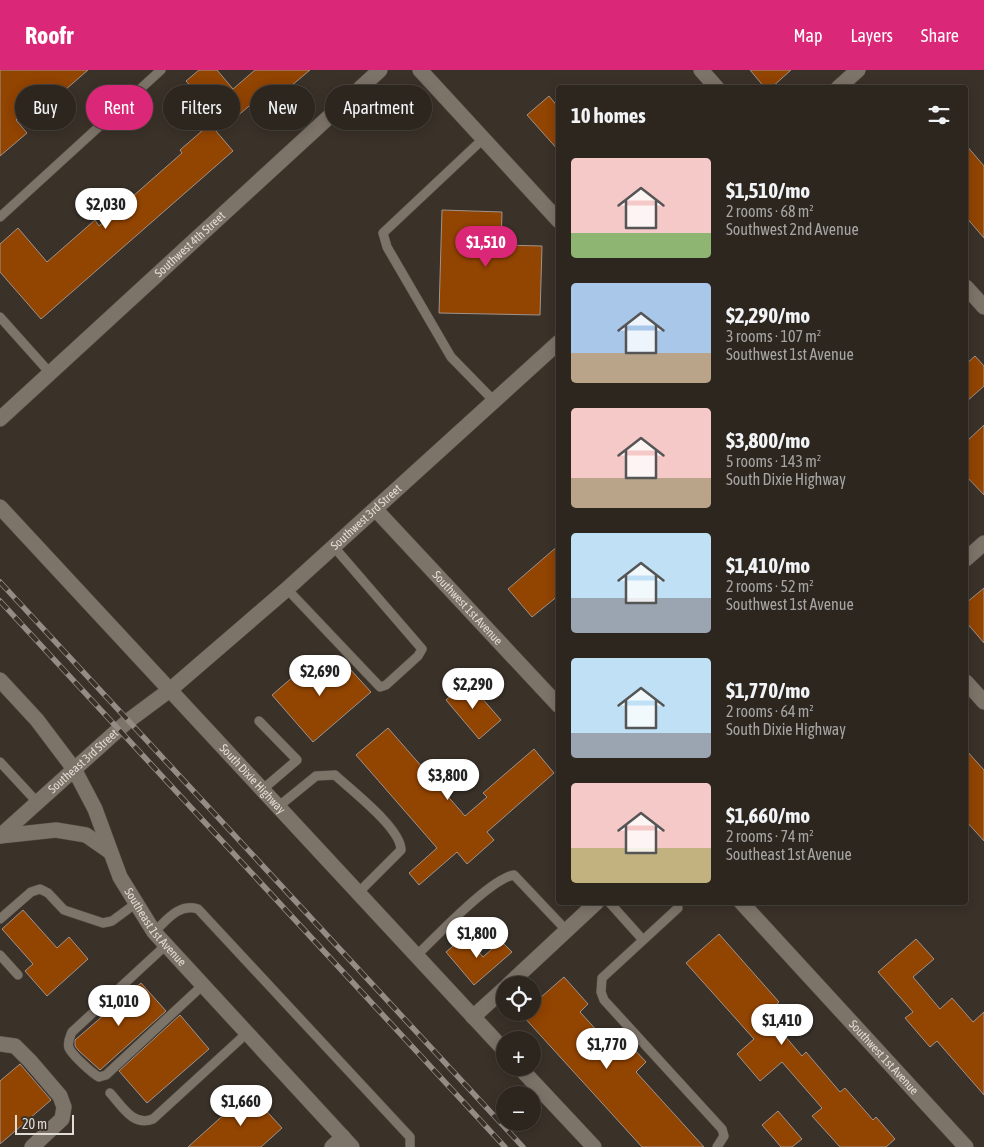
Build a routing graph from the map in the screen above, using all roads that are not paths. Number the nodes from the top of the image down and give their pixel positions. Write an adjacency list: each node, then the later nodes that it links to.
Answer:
1 (160, 70): 9 (lane)
2 (380, 70): 15 (street, Southwest 4th Street)
3 (420, 70): 8 (street)
4 (701, 70): 6 (street)
5 (858, 70): 7 (street)
6 (714, 85)
7 (841, 85)
8 (483, 139): 10 (street); 16 (lane)
9 (0, 218)
10 (556, 219)
11 (968, 289): 12 (street)
12 (984, 307)
13 (0, 317): 15 (lane)
14 (556, 345): 16 (street, Southwest 3rd Street)
15 (50, 373): 17 (street, Southwest 4th Street)
16 (494, 401): 19 (street, Southwest 3rd Street)
17 (0, 419)
18 (0, 507): 26 (street, South Dixie Highway)
19 (376, 510): 21 (street, Southwest 3rd Street); 28 (street, Southwest 1st Avenue)
20 (984, 542): 22 (street)
21 (334, 547): 23 (street, Southwest 3rd Street); 23 (lane)
22 (968, 557)
23 (287, 589): 26 (street, Southwest 3rd Street)
24 (0, 680): 31 (street, Southeast 1st Avenue)
25 (968, 684): 27 (street)
26 (171, 689): 31 (street, Southeast 3rd Street); 32 (street, South Dixie Highway)
27 (984, 702)
28 (556, 703)
29 (260, 721): 32 (lane)
30 (0, 762): 33 (lane)
31 (74, 769): 33 (street, Southeast 3rd Street); 36 (street, Southeast 1st Avenue)
32 (263, 790): 34 (street, South Dixie Highway)
33 (37, 802): 35 (street, Southeast 3rd Street)
34 (279, 806): 37 (street, South Dixie Highway); 37 (lane)
35 (0, 836): 36 (street)
36 (109, 851): 38 (street, Southeast 1st Avenue)
37 (358, 893): 49 (street, South Dixie Highway)
38 (135, 904): 43 (lane); 45 (street, Southeast 1st Avenue)
39 (594, 905): 44 (street)
40 (612, 905): 46 (lane)
41 (744, 905): 65 (street, Southwest 1st Avenue)
42 (678, 908): 46 (lane)
43 (0, 919)
44 (567, 930): 49 (lane); 51 (street)
45 (154, 932): 47 (street, Southeast 1st Avenue); 62 (lane)
46 (643, 940): 64 (lane)
47 (166, 946): 52 (street, Southeast 1st Avenue); 52 (lane)
48 (0, 955): 50 (lane)
49 (416, 956): 54 (street, South Dixie Highway)
50 (18, 975)
51 (518, 976)
52 (203, 986): 55 (street, Southeast 1st Avenue)
53 (496, 996): 54 (street)
54 (473, 1017): 56 (street, South Dixie Highway)
55 (247, 1033): 59 (lane); 60 (street, Southeast 1st Avenue)
56 (496, 1041)
57 (0, 1044): 61 (street)
58 (527, 1076): 63 (street)
59 (110, 1093)
60 (342, 1144)
61 (32, 1147)
62 (410, 1147)
63 (594, 1147)
64 (717, 1147)
65 (966, 1147)

